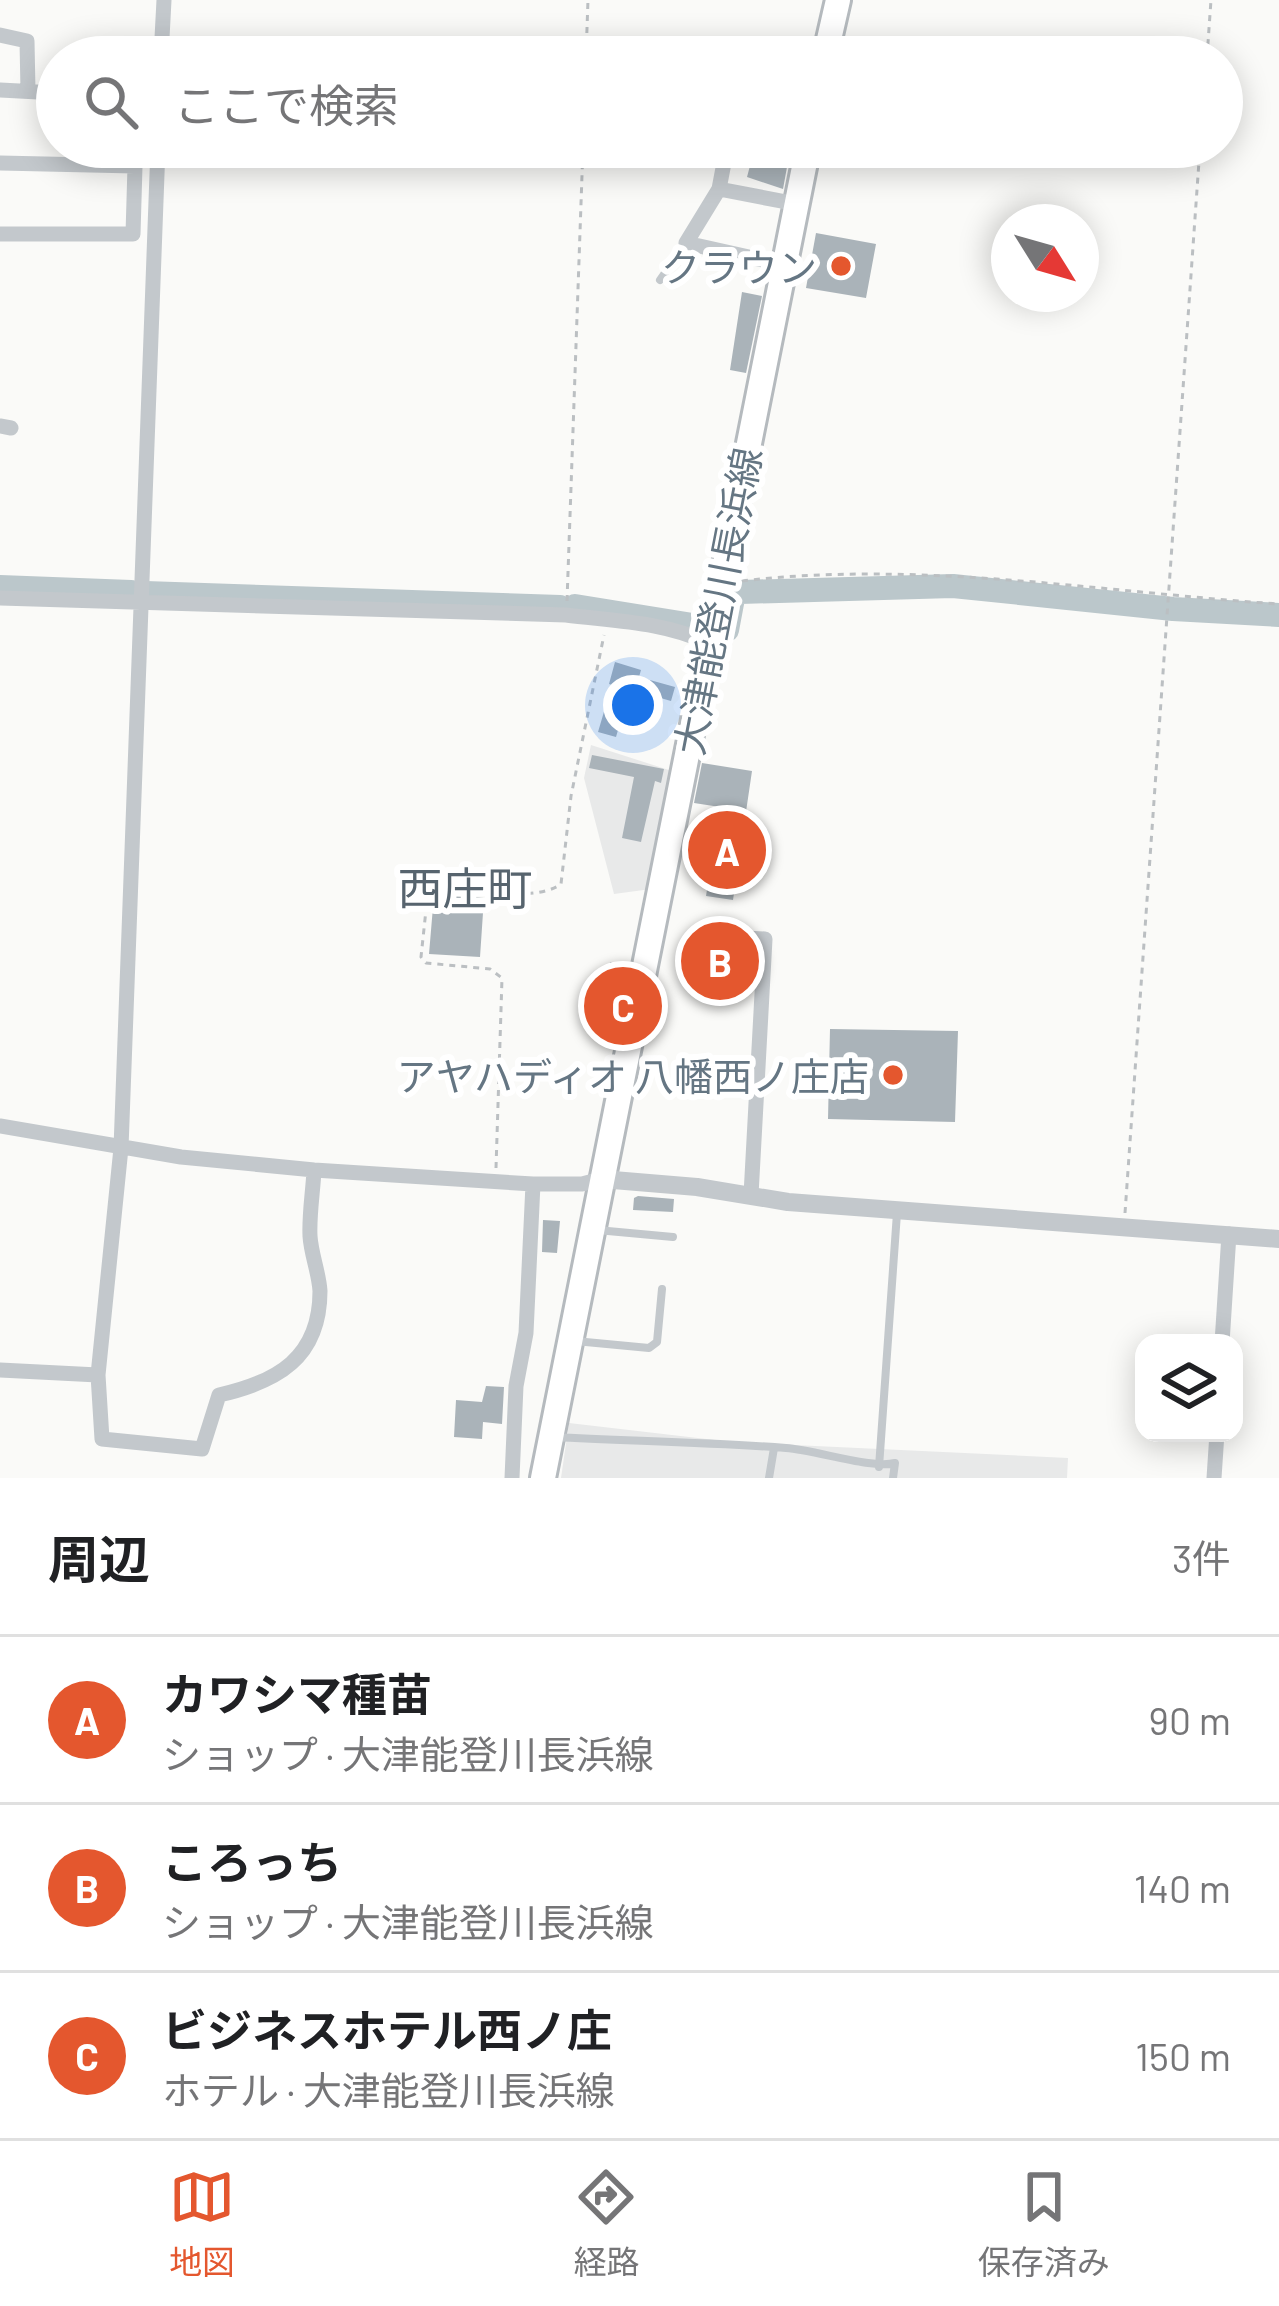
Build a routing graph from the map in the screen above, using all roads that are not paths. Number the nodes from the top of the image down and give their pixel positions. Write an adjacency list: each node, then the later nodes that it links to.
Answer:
1 (164, 0): 4 (street)
2 (838, 0): 5 (main road)
3 (0, 35): 7 (street)
4 (162, 36)
5 (830, 36)
6 (0, 90): 7 (street)
7 (28, 91): 8 (street)
8 (36, 92)
9 (0, 163): 10 (street)
10 (36, 164)
11 (135, 168): 17 (street)
12 (157, 168): 22 (street)
13 (723, 168): 15 (street)
14 (804, 168): 16 (main road, 大津能登川長浜線)
15 (719, 189): 16 (street); 18 (street)
16 (797, 204): 19 (main road, 大津能登川長浜線)
17 (0, 234)
18 (686, 242): 19 (street); 20 (lane)
19 (785, 265): 23 (main road, 大津能登川長浜線)
20 (660, 280)
21 (0, 598): 22 (street)
22 (138, 604): 23 (street); 26 (street)
23 (708, 643): 28 (main road, 大津能登川長浜線)
24 (727, 937): 30 (street)
25 (0, 1126): 26 (street)
26 (121, 1148): 27 (street); 40 (street)
27 (314, 1170): 29 (street); 40 (street)
28 (602, 1179): 29 (street); 30 (street); 32 (main road, 大津能登川長浜線)
29 (533, 1184): 45 (street)
30 (751, 1195): 31 (street)
31 (897, 1211): 33 (street); 44 (lane)
32 (592, 1230): 34 (lane); 38 (main road, 大津能登川長浜線)
33 (1229, 1234): 35 (street); 37 (street)
34 (673, 1237)
35 (1279, 1240)
36 (662, 1289): 38 (lane)
37 (1223, 1334)
38 (570, 1341): 41 (main road, 大津能登川長浜線)
39 (0, 1370): 40 (street)
40 (98, 1376)
41 (550, 1437): 43 (lane); 46 (main road, 大津能登川長浜線)
42 (1216, 1442): 49 (street)
43 (774, 1448): 44 (lane); 47 (lane)
44 (879, 1467): 48 (lane)
45 (512, 1478)
46 (543, 1478)
47 (769, 1478)
48 (893, 1478)
49 (1214, 1478)

